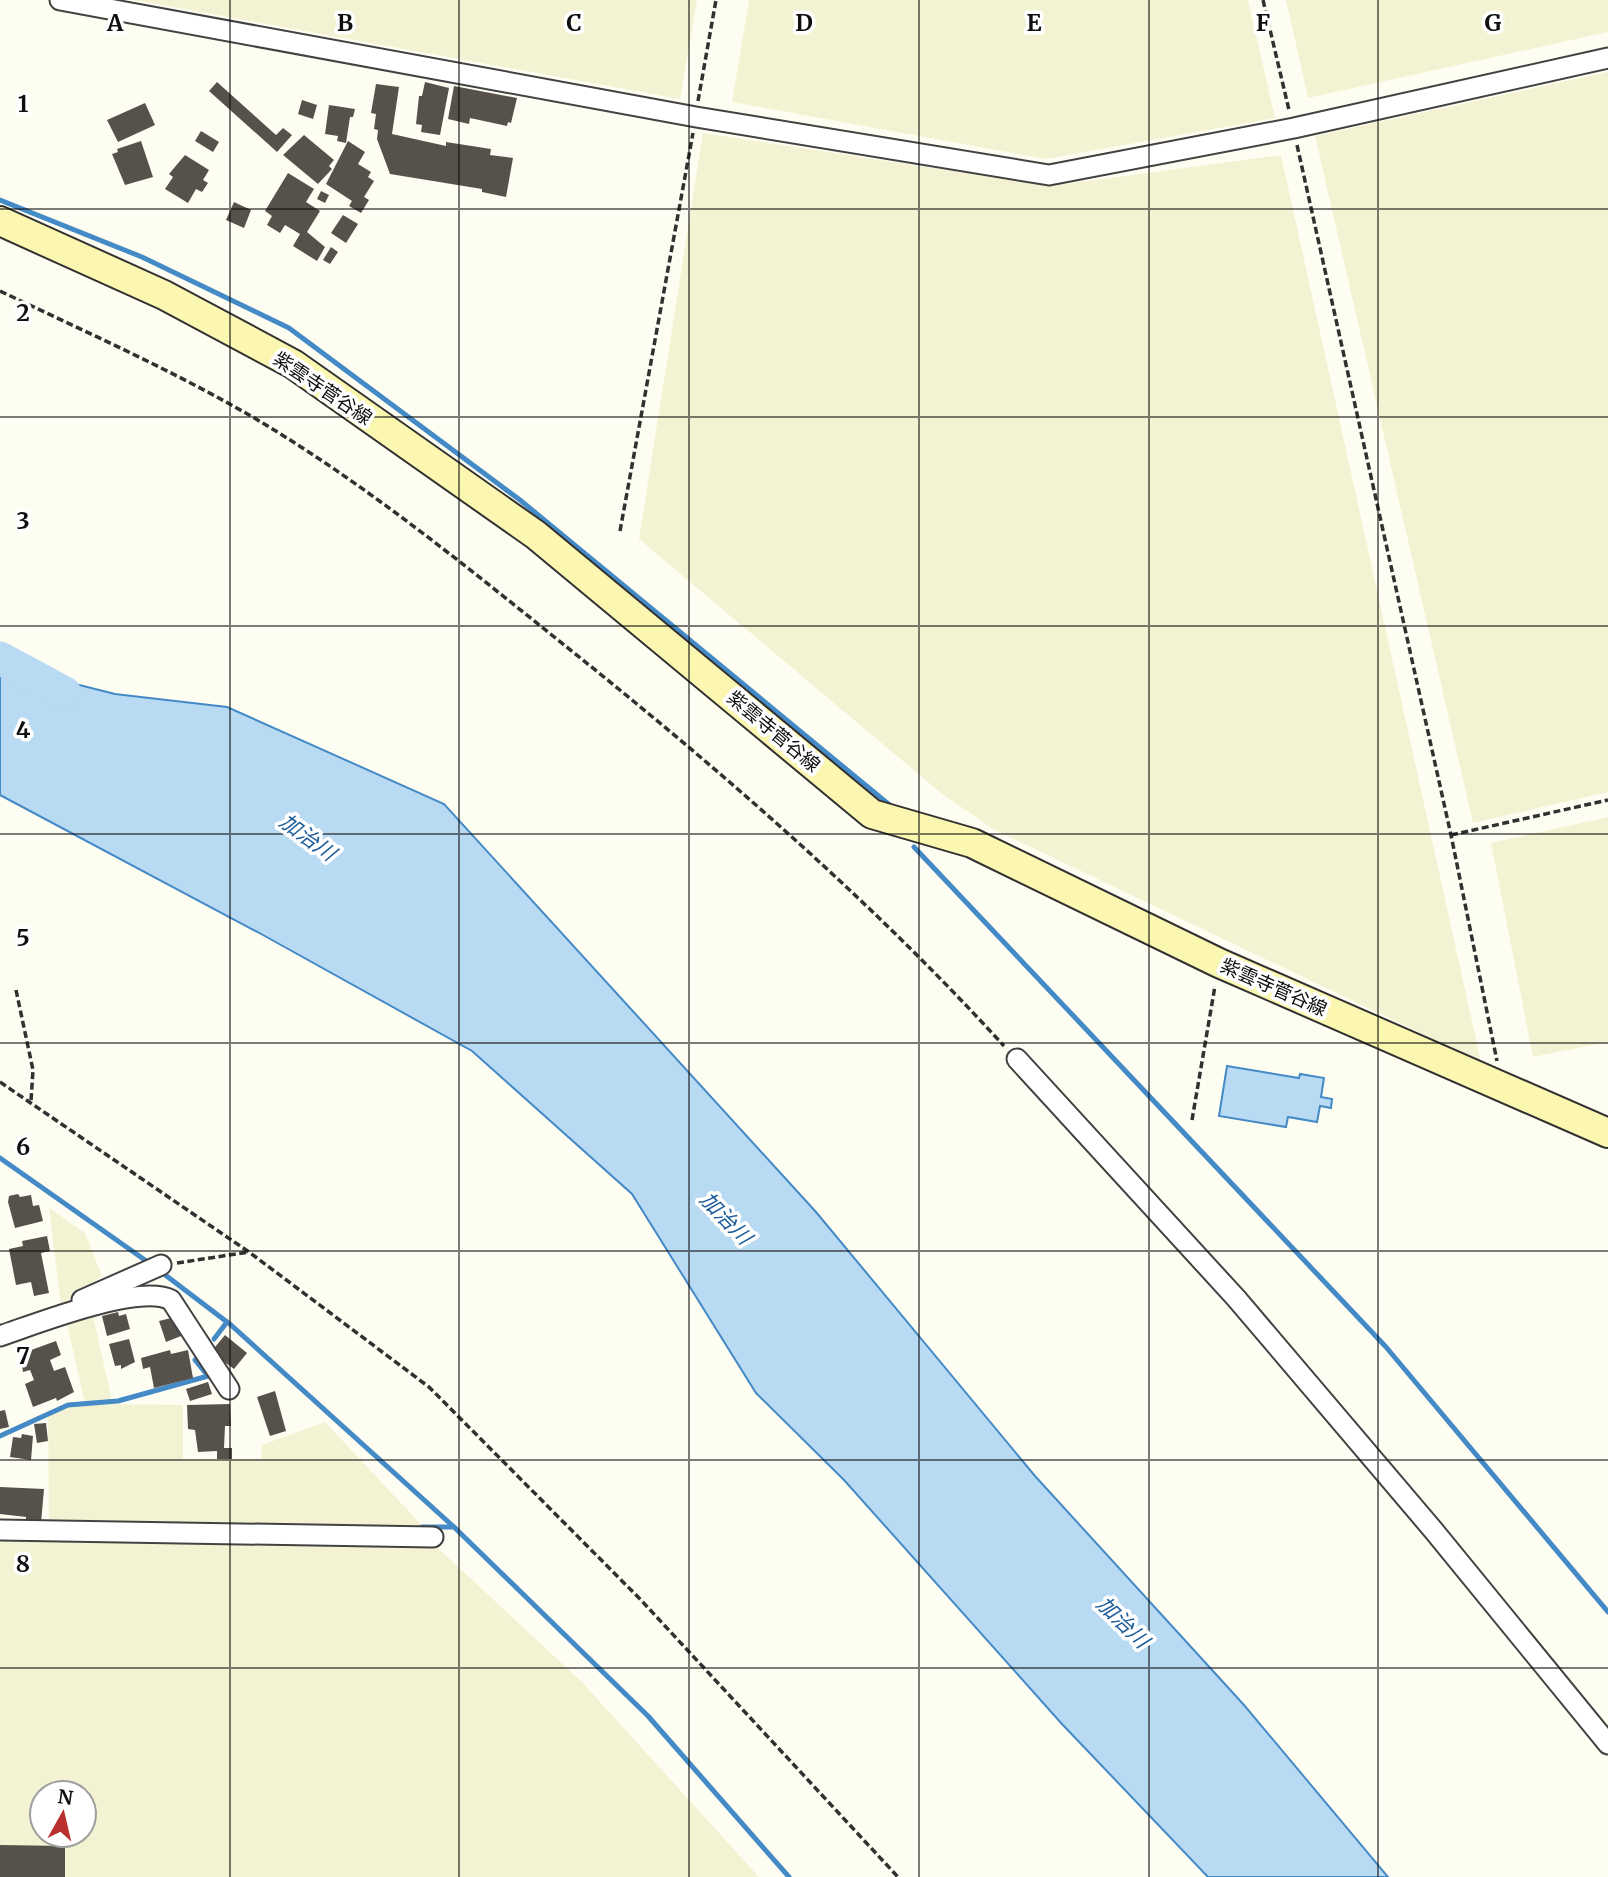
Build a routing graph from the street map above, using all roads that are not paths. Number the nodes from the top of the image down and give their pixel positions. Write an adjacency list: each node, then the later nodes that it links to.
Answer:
1 (60, 0): 2 (street)
2 (1608, 58)
3 (0, 221): 5 (main road, 紫雲寺菅谷線)
4 (1017, 1059): 12 (street)
5 (1608, 1132)
6 (154, 1268): 7 (street)
7 (65, 1314): 8 (street); 9 (street)
8 (0, 1336)
9 (229, 1390)
10 (0, 1530): 11 (street)
11 (433, 1537)
12 (1608, 1744)

